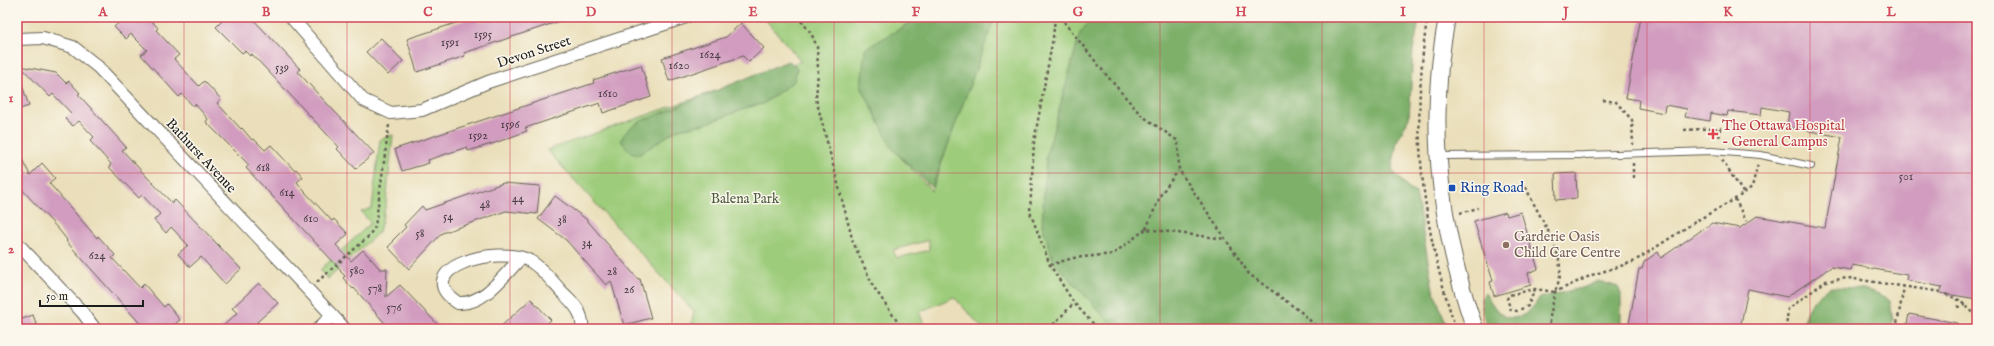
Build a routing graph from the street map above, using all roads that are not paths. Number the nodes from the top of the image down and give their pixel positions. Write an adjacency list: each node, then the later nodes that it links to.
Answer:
1 (291, 17): 2 (street, Devon Street)
2 (686, 17)
3 (1447, 17): 5 (street)
4 (17, 39): 9 (street, Bathurst Avenue)
5 (1439, 156): 6 (lane); 14 (street)
6 (1811, 166)
7 (17, 243): 10 (street)
8 (520, 259): 8 (street); 13 (street)
9 (332, 316): 11 (street); 12 (street, Bathurst Avenue)
10 (95, 329)
11 (318, 329)
12 (345, 329)
13 (582, 329)
14 (1475, 329)

